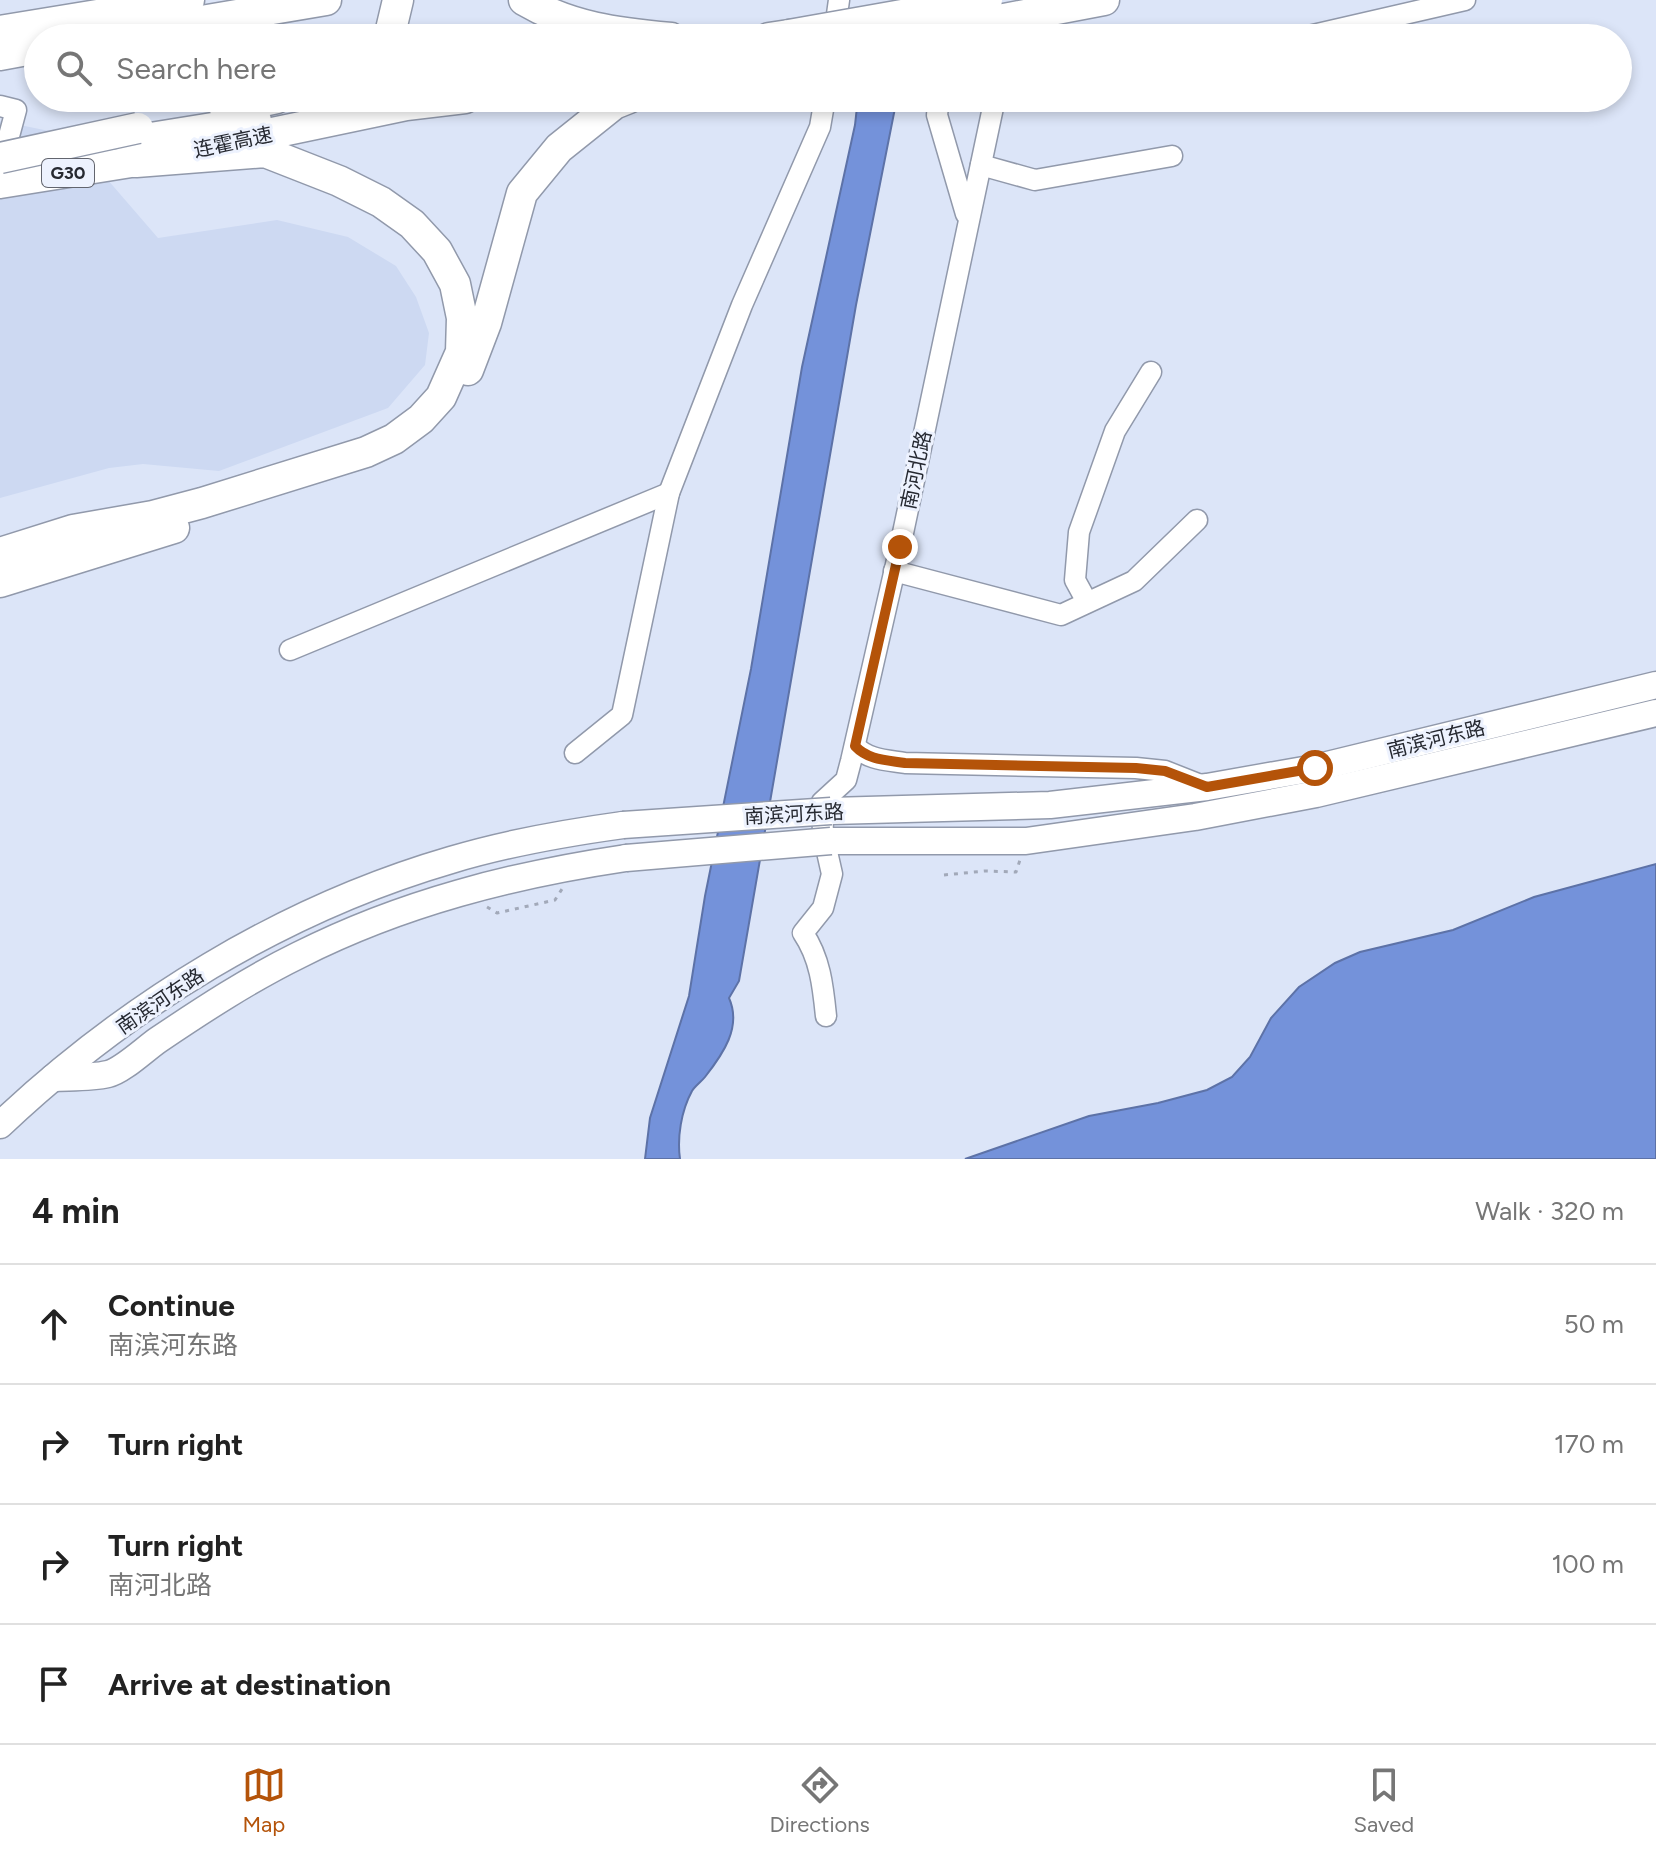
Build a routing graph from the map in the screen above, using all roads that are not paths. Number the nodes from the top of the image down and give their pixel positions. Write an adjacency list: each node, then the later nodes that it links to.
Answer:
1 (189, 0): 10 (highway)
2 (326, 0): 11 (highway)
3 (398, 0): 12 (highway)
4 (524, 0): 13 (highway)
5 (839, 0): 14 (street)
6 (961, 0): 17 (street)
7 (1104, 0): 9 (highway)
8 (1465, 0): 18 (street)
9 (996, 10): 15 (highway, bridge); 16 (highway, bridge)
10 (43, 24)
11 (184, 24)
12 (392, 24)
13 (582, 24)
14 (836, 24)
15 (879, 24)
16 (945, 24)
17 (955, 24)
18 (1361, 24)
19 (24, 27): 20 (highway)
20 (0, 31)
21 (24, 51): 22 (highway)
22 (0, 55)
23 (0, 106): 35 (street)
24 (234, 112): 31 (highway)
25 (317, 112): 31 (highway, 连霍高速 / G30)
26 (357, 112): 31 (highway, 连霍高速 / G30)
27 (604, 112): 43 (highway)
28 (823, 112): 39 (street)
29 (937, 112): 37 (street, 南河北路)
30 (992, 112): 34 (street, 南河北路)
31 (135, 144): 33 (highway, bridge); 36 (highway, 连霍高速 / G30); 41 (highway)
32 (1172, 156): 34 (street)
33 (0, 160)
34 (981, 165): 37 (street, 南河北路)
35 (0, 170)
36 (0, 183)
37 (967, 226): 42 (street, 南河北路)
38 (1151, 372): 44 (street)
39 (669, 493): 45 (street); 48 (street)
40 (1197, 520): 44 (street)
41 (0, 553)
42 (894, 571): 44 (street); 49 (street, 南河北路)
43 (0, 582)
44 (1087, 602)
45 (290, 650)
46 (1656, 685): 50 (main road, 南滨河东路)
47 (1656, 713): 52 (main road, 南滨河东路, bridge)
48 (575, 753)
49 (853, 753): 50 (street); 51 (street, 南河北路)
50 (1207, 787): 52 (main road, 南滨河东路, bridge)
51 (826, 1016)
52 (53, 1078): 53 (main road, 南滨河东路)
53 (0, 1125)

